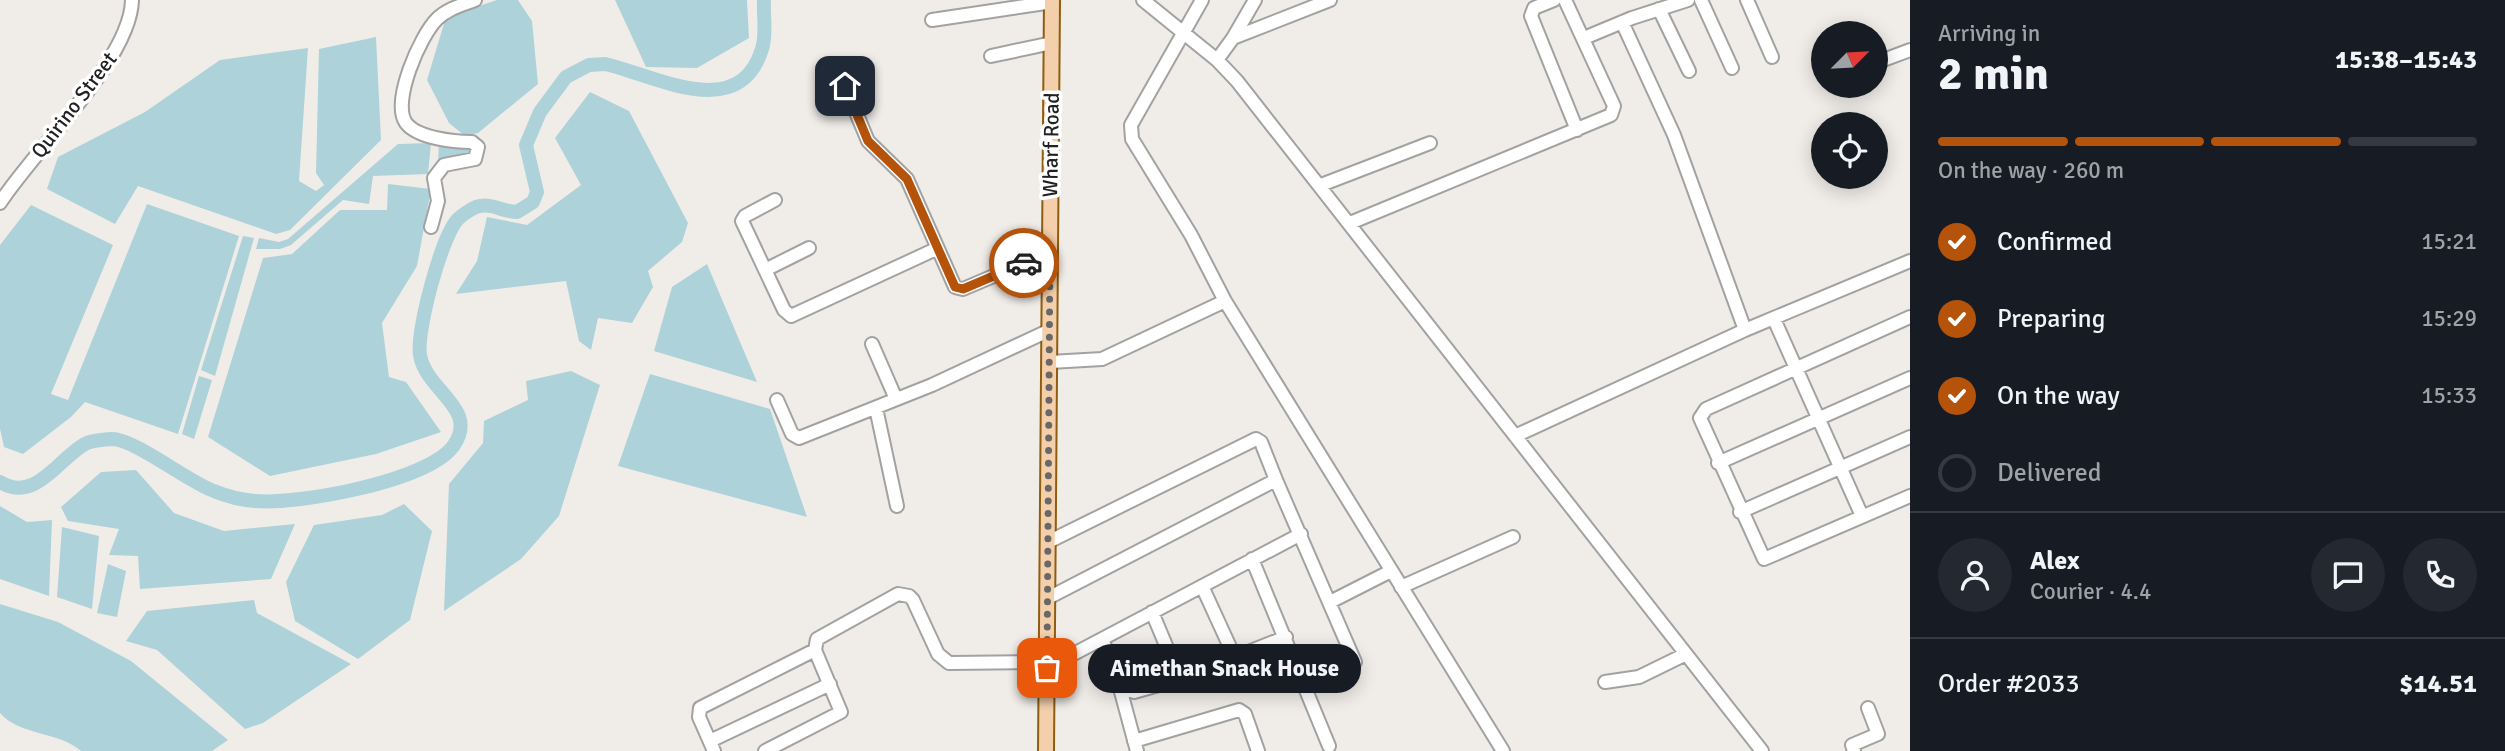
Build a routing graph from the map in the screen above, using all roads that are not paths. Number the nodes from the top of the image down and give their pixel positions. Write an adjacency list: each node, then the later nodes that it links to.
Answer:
1 (132, 0): 32 (street, Quirino Street)
2 (475, 0): 34 (street)
3 (1143, 0): 16 (street)
4 (1202, 0): 16 (street)
5 (1255, 0): 17 (street)
6 (1330, 0): 17 (street)
7 (1554, 0): 28 (street)
8 (1565, 0): 18 (street)
9 (1688, 0): 13 (street)
10 (1701, 0): 25 (street)
11 (1747, 0): 22 (street)
12 (1052, 1): 14 (street); 19 (main road, Wharf Road)
13 (1659, 9): 15 (street); 26 (street)
14 (932, 20)
15 (1622, 22): 18 (street); 44 (street)
16 (1182, 32): 24 (street); 40 (street)
17 (1233, 38): 24 (street)
18 (1584, 38): 28 (street)
19 (1052, 43): 21 (street); 37 (main road, Wharf Road)
20 (1910, 50): 23 (street)
21 (991, 56)
22 (1773, 57)
23 (1888, 58)
24 (1217, 60): 30 (street)
25 (1732, 68)
26 (1689, 71)
27 (845, 86): 36 (street)
28 (1577, 130): 33 (street)
29 (1430, 143): 30 (street)
30 (1321, 185): 33 (street)
31 (775, 200): 39 (street)
32 (0, 203)
33 (1350, 223): 53 (street)
34 (431, 227)
35 (808, 248): 39 (street)
36 (936, 249): 37 (street); 39 (street)
37 (1050, 252): 43 (main road, Wharf Road)
38 (1910, 262): 42 (street)
39 (765, 270)
40 (1225, 301): 46 (street); 66 (street)
41 (1910, 317): 47 (street)
42 (1774, 319): 44 (street); 47 (street)
43 (1050, 330): 46 (main road, Wharf Road); 49 (street)
44 (1745, 330): 53 (street)
45 (872, 344): 49 (street)
46 (1050, 362): 64 (main road, Wharf Road)
47 (1797, 368): 52 (street); 55 (street)
48 (1910, 378): 52 (street)
49 (897, 399): 51 (street)
50 (777, 400): 51 (street)
51 (876, 408): 59 (street)
52 (1819, 418): 55 (street); 56 (street)
53 (1515, 436): 75 (street)
54 (1910, 437): 56 (street)
55 (1718, 463): 60 (street)
56 (1840, 467): 60 (street); 61 (street)
57 (1276, 480): 62 (street); 64 (street); 69 (street)
58 (1910, 496): 61 (street)
59 (897, 506)
60 (1740, 512): 61 (street)
61 (1862, 516)
62 (1301, 534): 65 (street); 70 (street)
63 (1513, 537): 68 (street)
64 (1048, 542): 69 (main road, Wharf Road)
65 (1252, 559): 67 (street); 72 (street)
66 (1391, 571): 68 (street); 70 (street)
67 (1202, 586): 71 (street); 76 (street)
68 (1401, 587): 90 (street)
69 (1048, 598): 78 (main road, Wharf Road)
70 (1330, 601): 77 (street)
71 (1152, 612): 73 (street); 79 (street)
72 (1286, 637): 76 (street); 86 (street)
73 (1102, 639): 78 (street); 82 (street)
74 (815, 650): 78 (street); 81 (street); 84 (street)
75 (1686, 654): 80 (street); 91 (street)
76 (1235, 659): 79 (street)
77 (1355, 662)
78 (1047, 665): 88 (main road, Wharf Road)
79 (1180, 679): 82 (street)
80 (1605, 682)
81 (830, 684): 84 (street); 87 (street)
82 (1120, 686): 85 (street)
83 (1868, 708): 92 (street)
84 (712, 746)
85 (1136, 746): 89 (street)
86 (1329, 746)
87 (765, 751)
88 (1046, 751)
89 (1258, 751)
90 (1503, 751)
91 (1762, 751)
92 (1854, 751)

